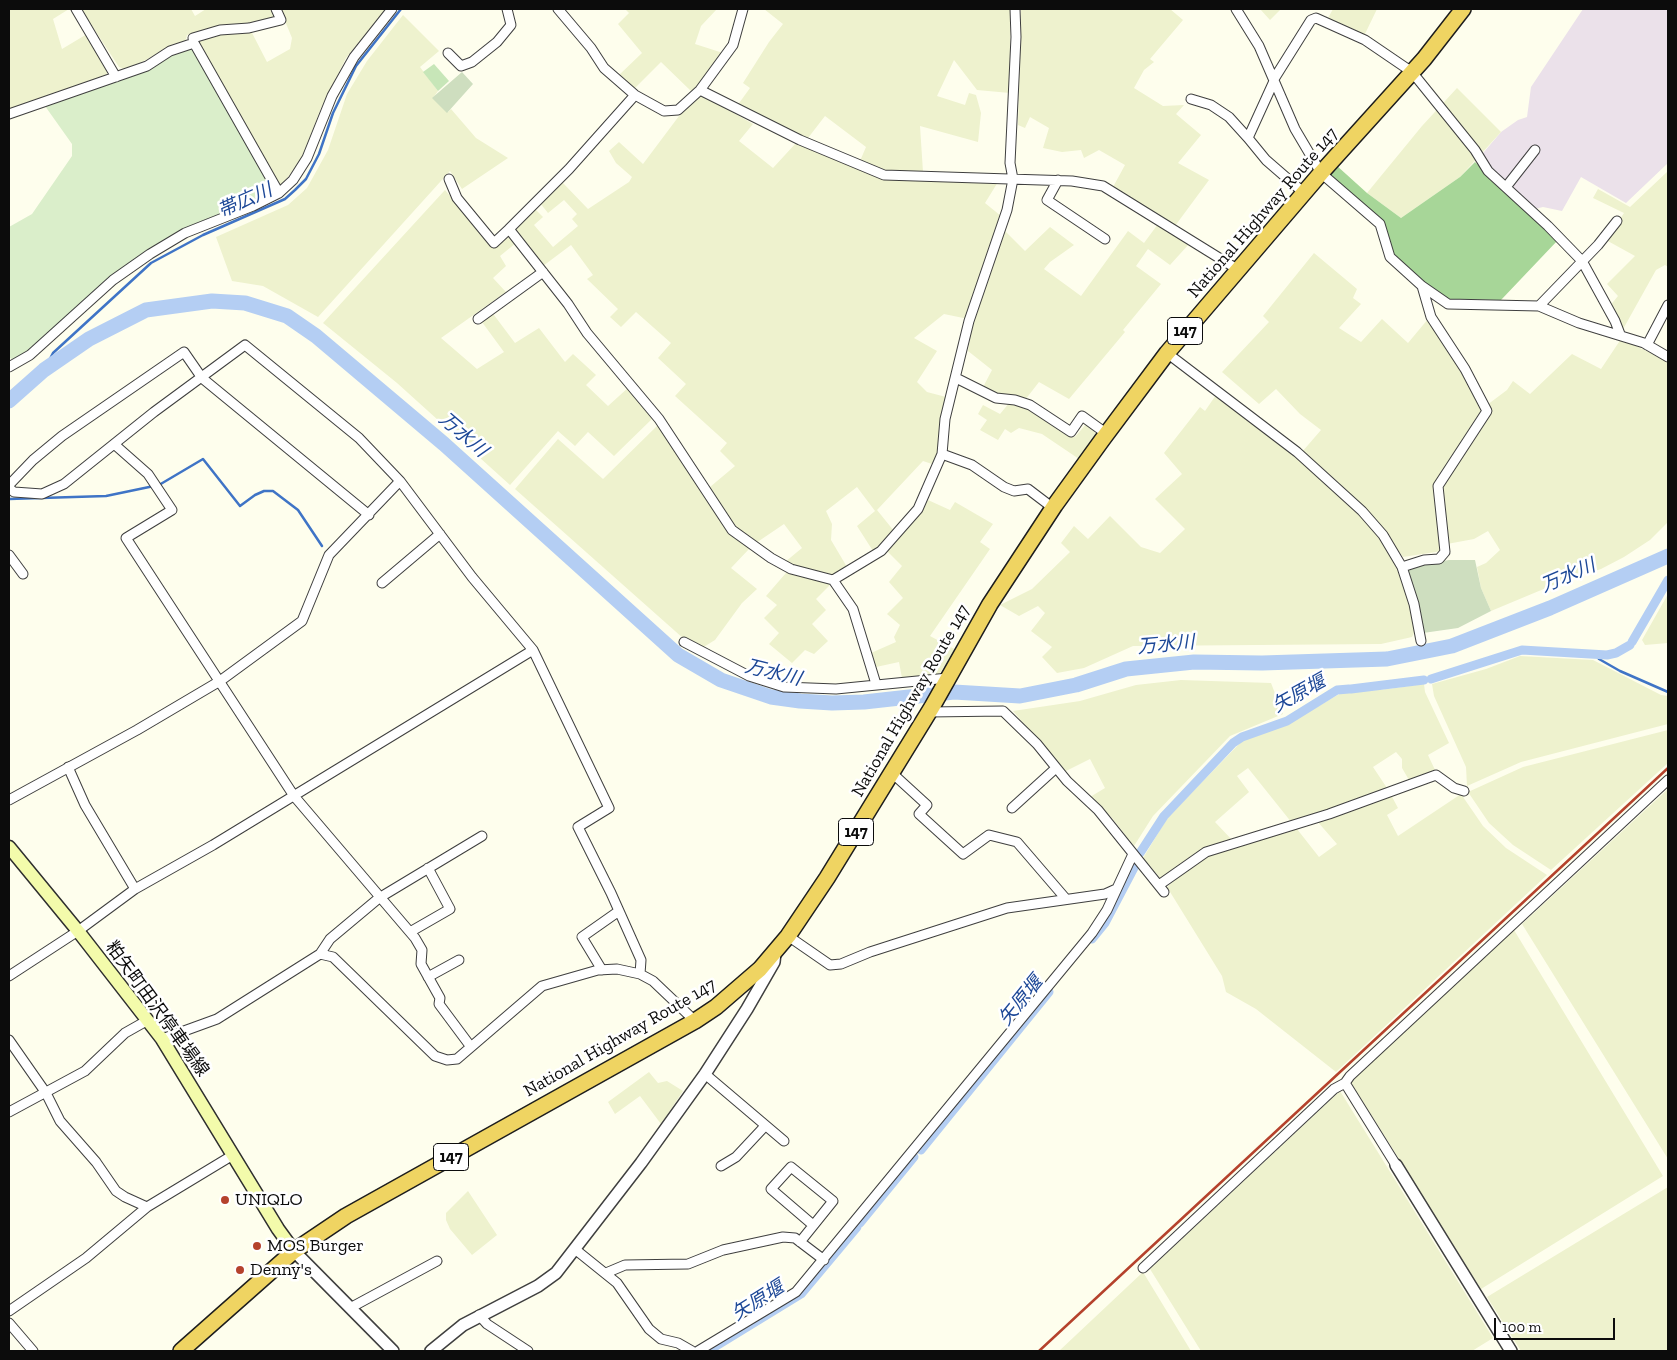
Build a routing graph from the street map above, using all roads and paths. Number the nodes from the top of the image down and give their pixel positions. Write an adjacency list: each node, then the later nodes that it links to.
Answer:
1 (76, 9): 13 (street)
2 (276, 9): 10 (street)
3 (392, 9): 26 (street)
4 (507, 9): 11 (street)
5 (558, 9): 16 (street)
6 (743, 9): 15 (street)
7 (1015, 9): 23 (street)
8 (1236, 9): 14 (street)
9 (1463, 9): 12 (highway, National Highway Route 147 / 147)
10 (194, 42): 13 (street); 26 (street)
11 (448, 53)
12 (1412, 72): 14 (street); 21 (highway, National Highway Route 147 / 147); 25 (street)
13 (116, 76): 18 (street)
14 (1274, 80): 19 (street); 21 (street)
15 (700, 90): 16 (street); 23 (street)
16 (635, 95): 29 (street)
17 (1191, 99): 19 (street)
18 (9, 114)
19 (1248, 138): 27 (street)
20 (1535, 150): 25 (street)
21 (1321, 173): 27 (highway, National Highway Route 147 / 147); 34 (street)
22 (449, 179): 29 (street)
23 (1013, 179): 24 (street); 44 (street)
24 (1058, 180): 30 (street); 32 (street)
25 (1506, 187): 31 (street)
26 (279, 193): 42 (street)
27 (1304, 193): 32 (highway, National Highway Route 147 / 147)
28 (1616, 221): 31 (street)
29 (509, 229): 33 (street)
30 (1105, 239)
31 (1582, 261): 36 (street); 38 (street)
32 (1237, 269): 40 (highway, National Highway Route 147 / 147)
33 (543, 272): 37 (street); 56 (street)
34 (1422, 286): 36 (street); 54 (street)
35 (1668, 305): 39 (street)
36 (1539, 306): 38 (street)
37 (478, 319)
38 (1620, 334): 39 (street)
39 (1647, 345): 41 (street)
40 (1166, 353): 45 (highway, National Highway Route 147 / 147); 54 (street)
41 (1668, 357)
42 (9, 367)
43 (202, 378): 46 (street); 48 (street); 49 (street); 51 (street)
44 (956, 378): 45 (street); 47 (street)
45 (1106, 434): 50 (highway, National Highway Route 147 / 147)
46 (114, 444): 49 (street); 62 (street)
47 (942, 454): 50 (street); 56 (street)
48 (400, 481): 51 (street); 52 (street)
49 (9, 486)
50 (1053, 508): 61 (highway, National Highway Route 147 / 147)
51 (369, 515): 62 (street)
52 (440, 534): 57 (street); 60 (street)
53 (9, 555): 55 (street)
54 (1402, 567): 58 (street)
55 (23, 574)
56 (833, 580): 63 (street)
57 (382, 583)
58 (1421, 641)
59 (684, 642): 63 (street)
60 (533, 650): 70 (street); 81 (street)
61 (947, 680): 63 (street); 64 (highway, National Highway Route 147 / 147)
62 (220, 681): 65 (street); 70 (street)
63 (876, 684)
64 (931, 710): 66 (street); 67 (highway, National Highway Route 147 / 147)
65 (68, 767): 71 (street); 77 (street)
66 (1056, 768): 72 (street); 75 (street)
67 (892, 774): 80 (street); 84 (highway, National Highway Route 147 / 147)
68 (1668, 780): 100 (street)
69 (1464, 791): 75 (street)
70 (294, 796): 77 (street); 79 (street)
71 (9, 800)
72 (1012, 808)
73 (482, 836): 76 (street)
74 (9, 847): 82 (main road, 粕矢町田沢停車場線)
75 (1133, 854): 78 (street)
76 (428, 868): 79 (street); 83 (street)
77 (135, 889): 82 (street)
78 (1116, 889): 80 (street); 113 (street)
79 (379, 898): 83 (street); 86 (street)
80 (1066, 899): 84 (street)
81 (620, 912): 88 (street); 89 (street)
82 (78, 931): 90 (street); 94 (main road, 粕矢町田沢停車場線)
83 (410, 932): 91 (street)
84 (788, 936): 85 (highway, National Highway Route 147 / 147)
85 (776, 953): 92 (highway, National Highway Route 147 / 147); 93 (street)
86 (320, 954): 96 (street); 98 (street)
87 (459, 960): 91 (street)
88 (602, 970): 89 (street); 98 (street)
89 (640, 974): 95 (street)
90 (9, 976)
91 (428, 977): 98 (street)
92 (739, 989): 93 (street); 95 (highway, National Highway Route 147 / 147)
93 (743, 1013): 99 (street)
94 (148, 1020): 96 (main road, 粕矢町田沢停車場線); 101 (street)
95 (695, 1021): 112 (highway, National Highway Route 147 / 147)
96 (162, 1039): 105 (main road, 粕矢町田沢停車場線)
97 (9, 1040): 101 (street)
98 (471, 1047)
99 (704, 1074): 103 (street); 111 (street)
100 (1345, 1083): 106 (street); 115 (street)
101 (46, 1093): 102 (street); 108 (street)
102 (9, 1112)
103 (765, 1126): 104 (street); 107 (street)
104 (784, 1142)
105 (233, 1155): 108 (street); 112 (main road, 粕矢町田沢停車場線)
106 (1396, 1165): 128 (street)
107 (721, 1166)
108 (147, 1206): 118 (street)
109 (813, 1225): 109 (street); 110 (street)
110 (800, 1242): 113 (street); 116 (street)
111 (576, 1250): 116 (street); 119 (street)
112 (294, 1252): 117 (street); 122 (highway, National Highway Route 147 / 147)
113 (824, 1260): 127 (street)
114 (437, 1261): 117 (street)
115 (1143, 1268)
116 (606, 1273): 126 (street)
117 (350, 1308): 123 (street)
118 (9, 1311)
119 (479, 1315): 124 (street); 125 (street)
120 (9, 1323): 121 (street)
121 (32, 1351)
122 (181, 1351)
123 (393, 1351)
124 (431, 1351)
125 (528, 1351)
126 (692, 1351)
127 (698, 1351)
128 (1511, 1351)

